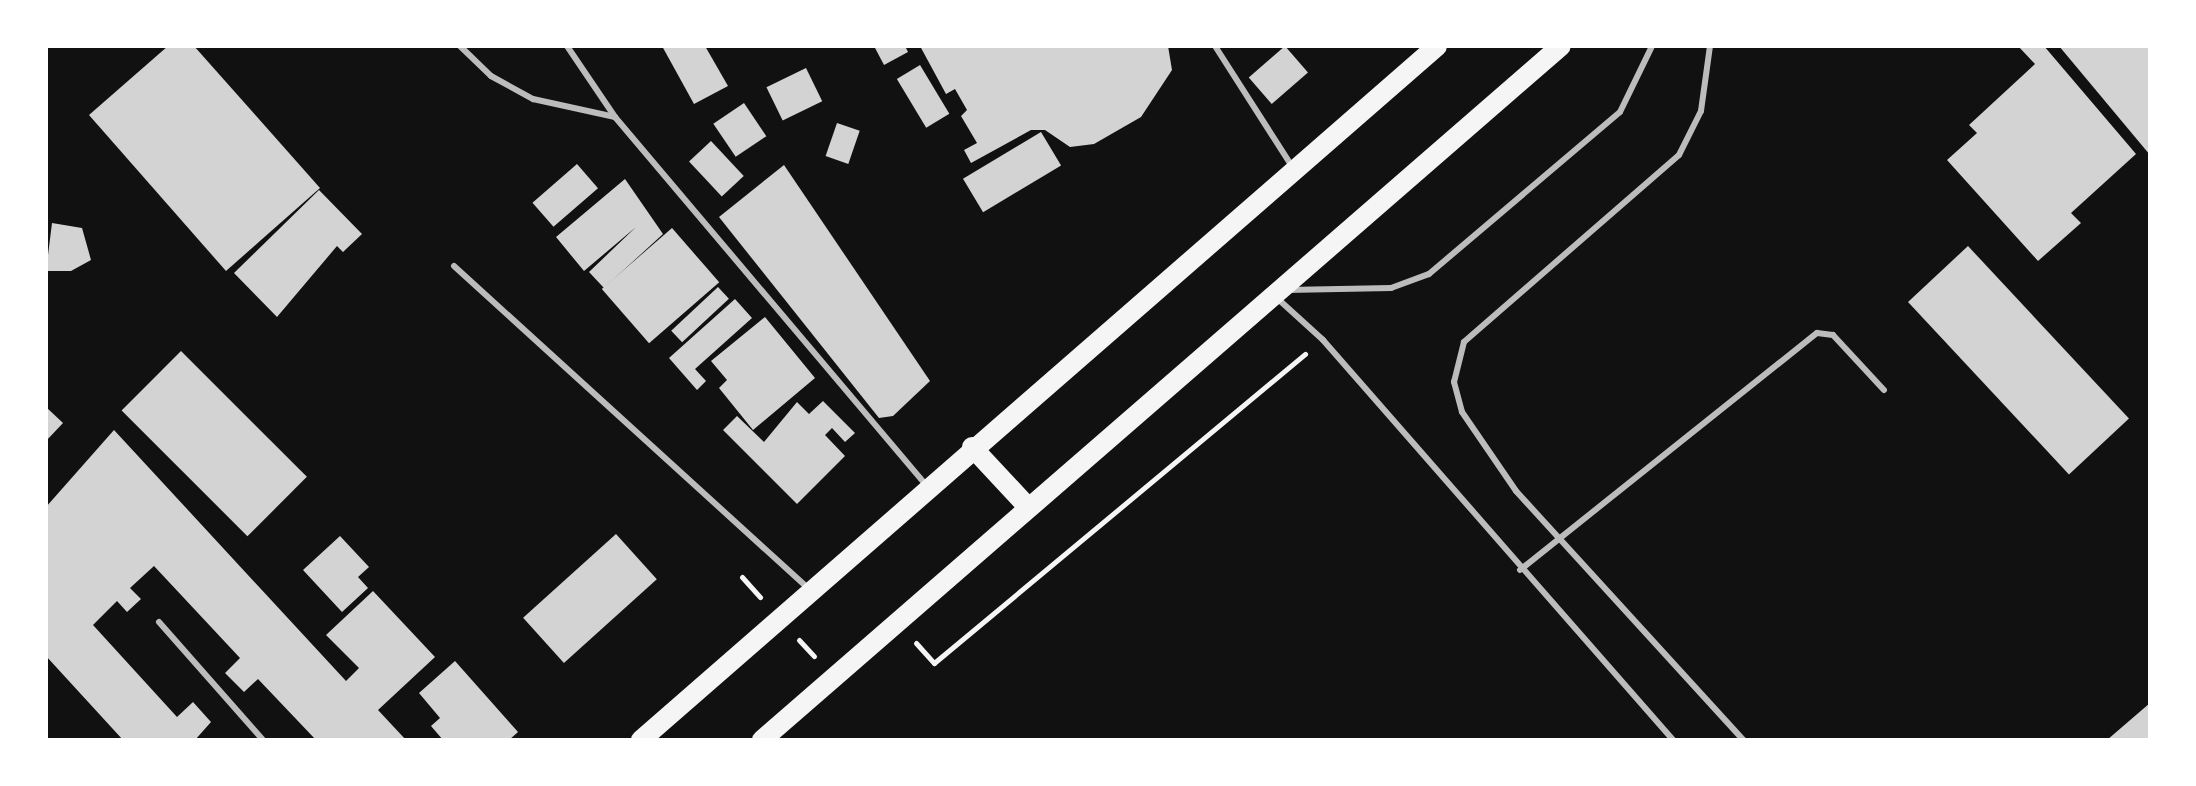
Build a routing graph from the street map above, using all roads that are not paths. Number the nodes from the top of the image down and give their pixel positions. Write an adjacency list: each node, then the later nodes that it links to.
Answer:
1 (460, 46): 8 (lane)
2 (567, 46): 8 (lane)
3 (1215, 46): 9 (lane)
4 (1437, 46): 9 (main road)
5 (1561, 46): 11 (main road)
6 (1652, 46): 11 (lane)
7 (1710, 46): 16 (lane)
8 (615, 117): 14 (lane)
9 (1295, 171): 13 (main road)
10 (454, 266): 18 (lane)
11 (1279, 292): 15 (main road); 17 (lane)
12 (1884, 390): 16 (lane)
13 (972, 447): 14 (main road); 15 (main road)
14 (927, 486): 18 (main road)
15 (1028, 507): 22 (main road)
16 (1557, 538): 17 (lane); 24 (lane)
17 (1520, 570): 23 (lane)
18 (812, 591): 21 (main road)
19 (159, 622): 20 (lane)
20 (263, 740)
21 (641, 740)
22 (762, 740)
23 (1673, 740)
24 (1743, 740)

